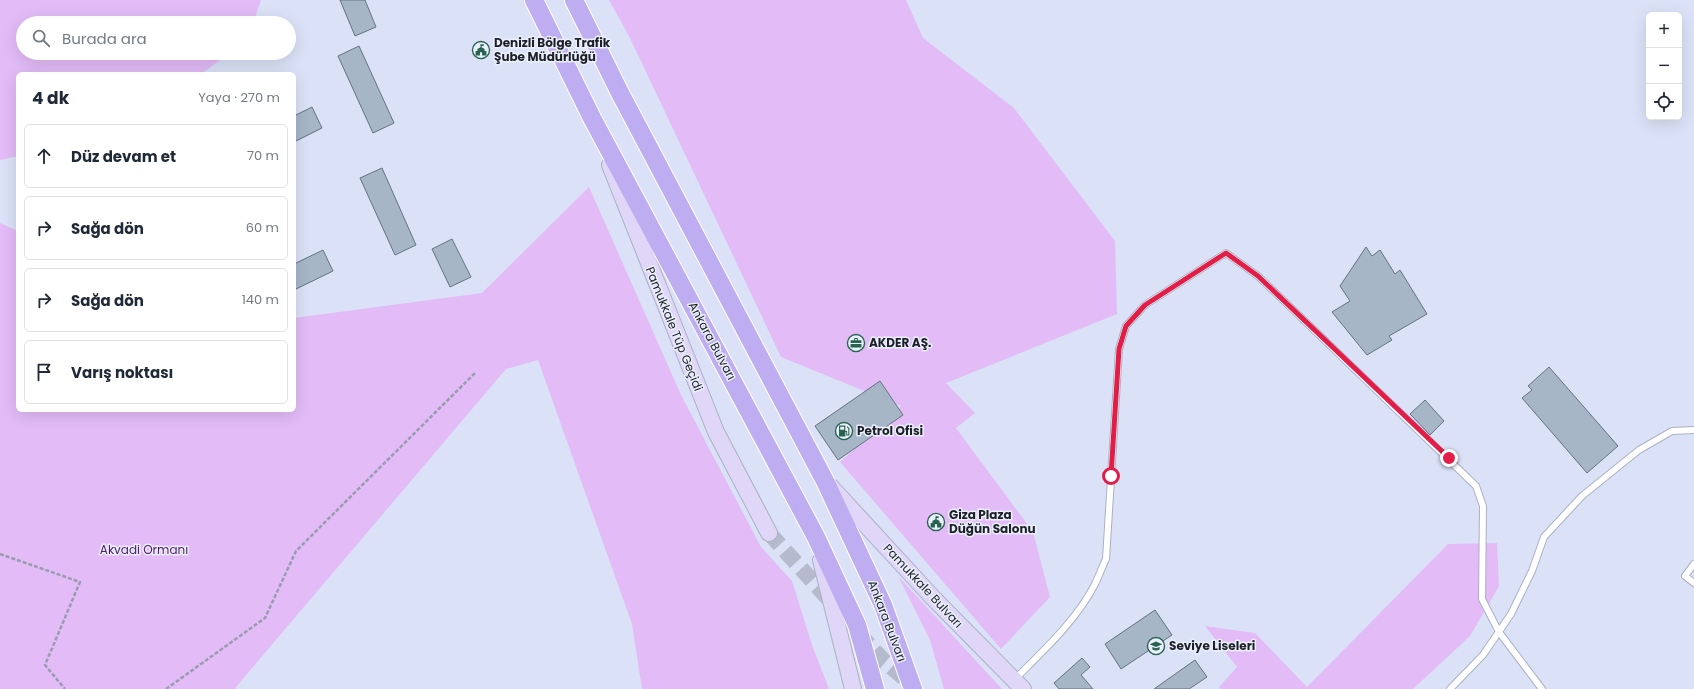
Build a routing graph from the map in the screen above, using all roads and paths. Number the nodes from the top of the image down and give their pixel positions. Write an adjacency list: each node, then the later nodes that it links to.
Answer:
1 (534, 0): 3 (main road, Ankara Bulvarı)
2 (574, 0): 6 (main road, Ankara Bulvarı)
3 (592, 118): 7 (main road, Pamukkale Tüp Geçidi); 8 (main road, Ankara Bulvarı)
4 (476, 372): 16 (path)
5 (1694, 430): 12 (lane)
6 (825, 481): 14 (main road, Pamukkale Bulvarı); 19 (main road, Ankara Bulvarı)
7 (769, 534)
8 (816, 537): 17 (main road); 18 (main road, Ankara Bulvarı)
9 (0, 554): 15 (path)
10 (1694, 564): 11 (lane)
11 (1694, 583)
12 (1499, 632): 13 (lane); 14 (lane); 22 (lane)
13 (1456, 683): 20 (lane); 21 (lane)
14 (1019, 685)
15 (65, 689)
16 (166, 689)
17 (853, 689)
18 (875, 689)
19 (913, 689)
20 (1450, 689)
21 (1453, 689)
22 (1542, 689)

